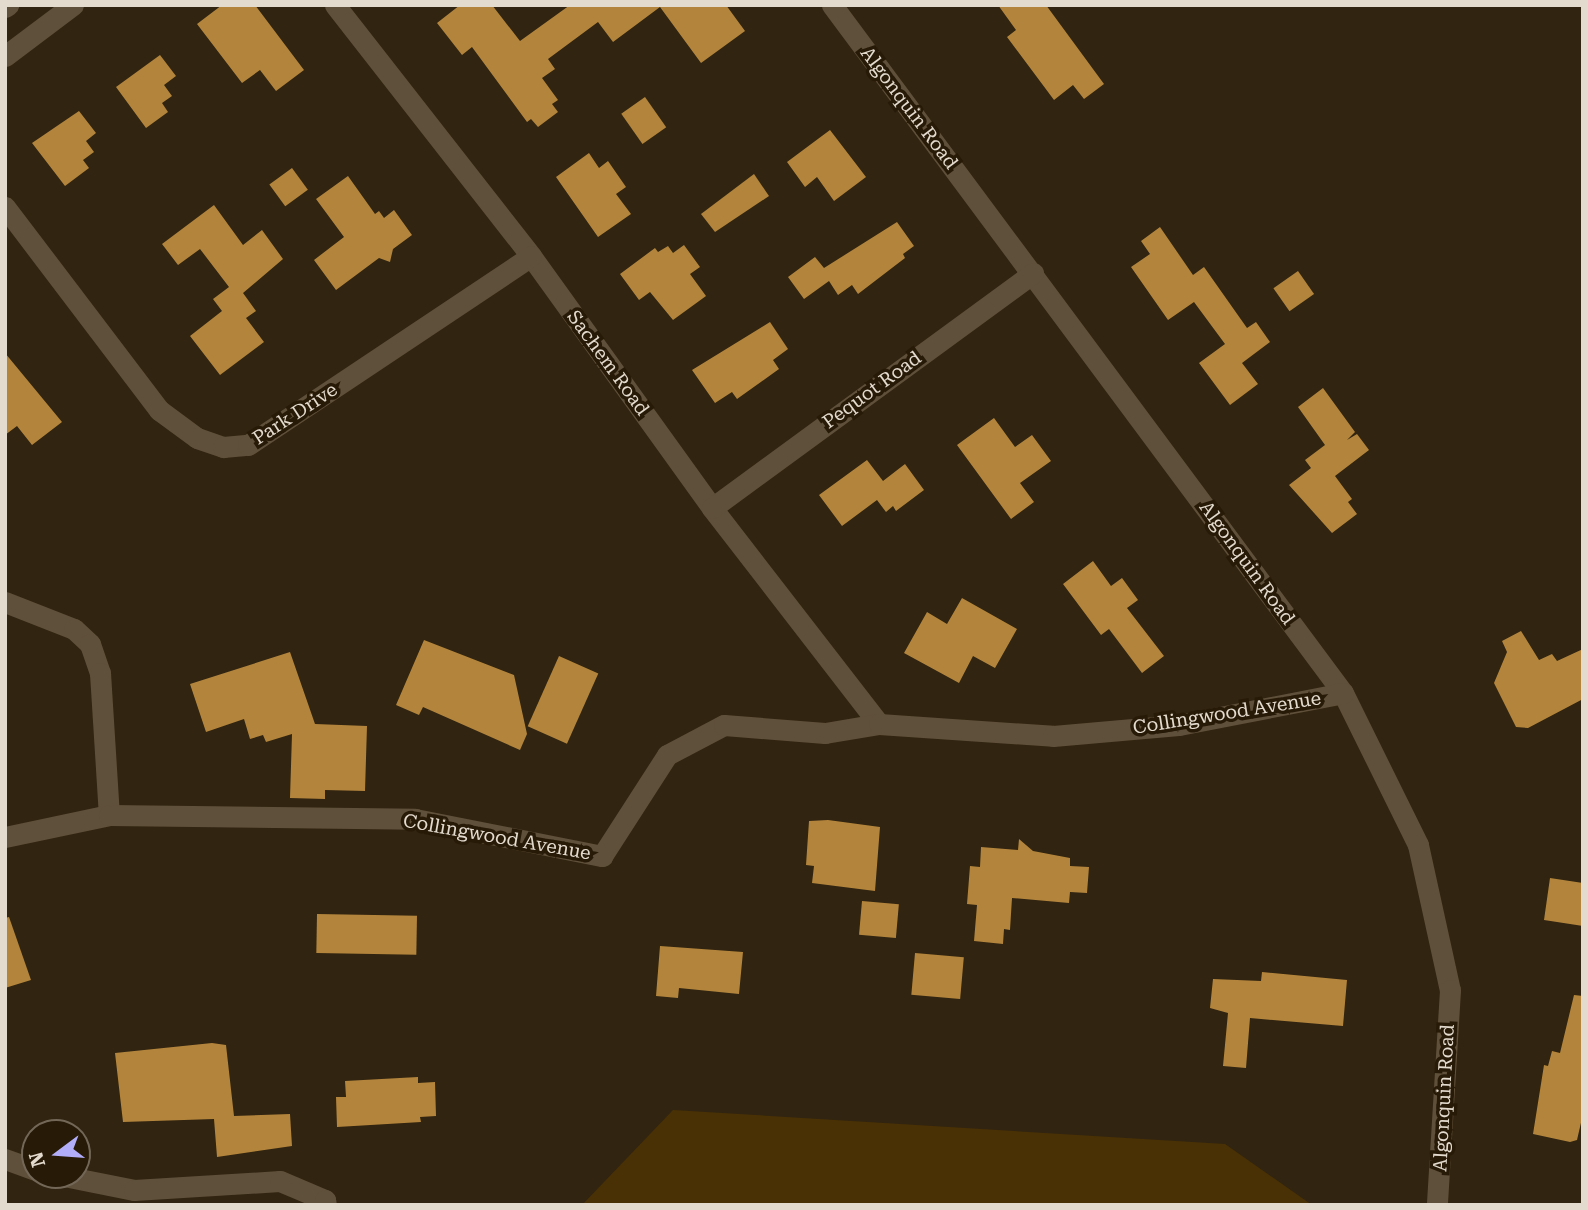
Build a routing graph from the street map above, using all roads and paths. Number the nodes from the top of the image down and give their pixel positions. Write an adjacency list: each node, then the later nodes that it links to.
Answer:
1 (73, 5): 4 (street)
2 (335, 5): 6 (street, Sachem Road)
3 (832, 5): 7 (street, Algonquin Road)
4 (5, 56)
5 (5, 207): 6 (street, Park Drive)
6 (531, 257): 8 (street, Sachem Road)
7 (1033, 273): 8 (street, Pequot Road); 10 (street, Algonquin Road)
8 (712, 508): 11 (street, Sachem Road)
9 (5, 602): 12 (street)
10 (1343, 693): 11 (street, Collingwood Avenue); 16 (street, Algonquin Road)
11 (879, 724): 12 (street, Collingwood Avenue)
12 (109, 815): 13 (street, Collingwood Avenue)
13 (5, 837)
14 (91, 1181): 15 (street)
15 (326, 1205)
16 (1437, 1205)

